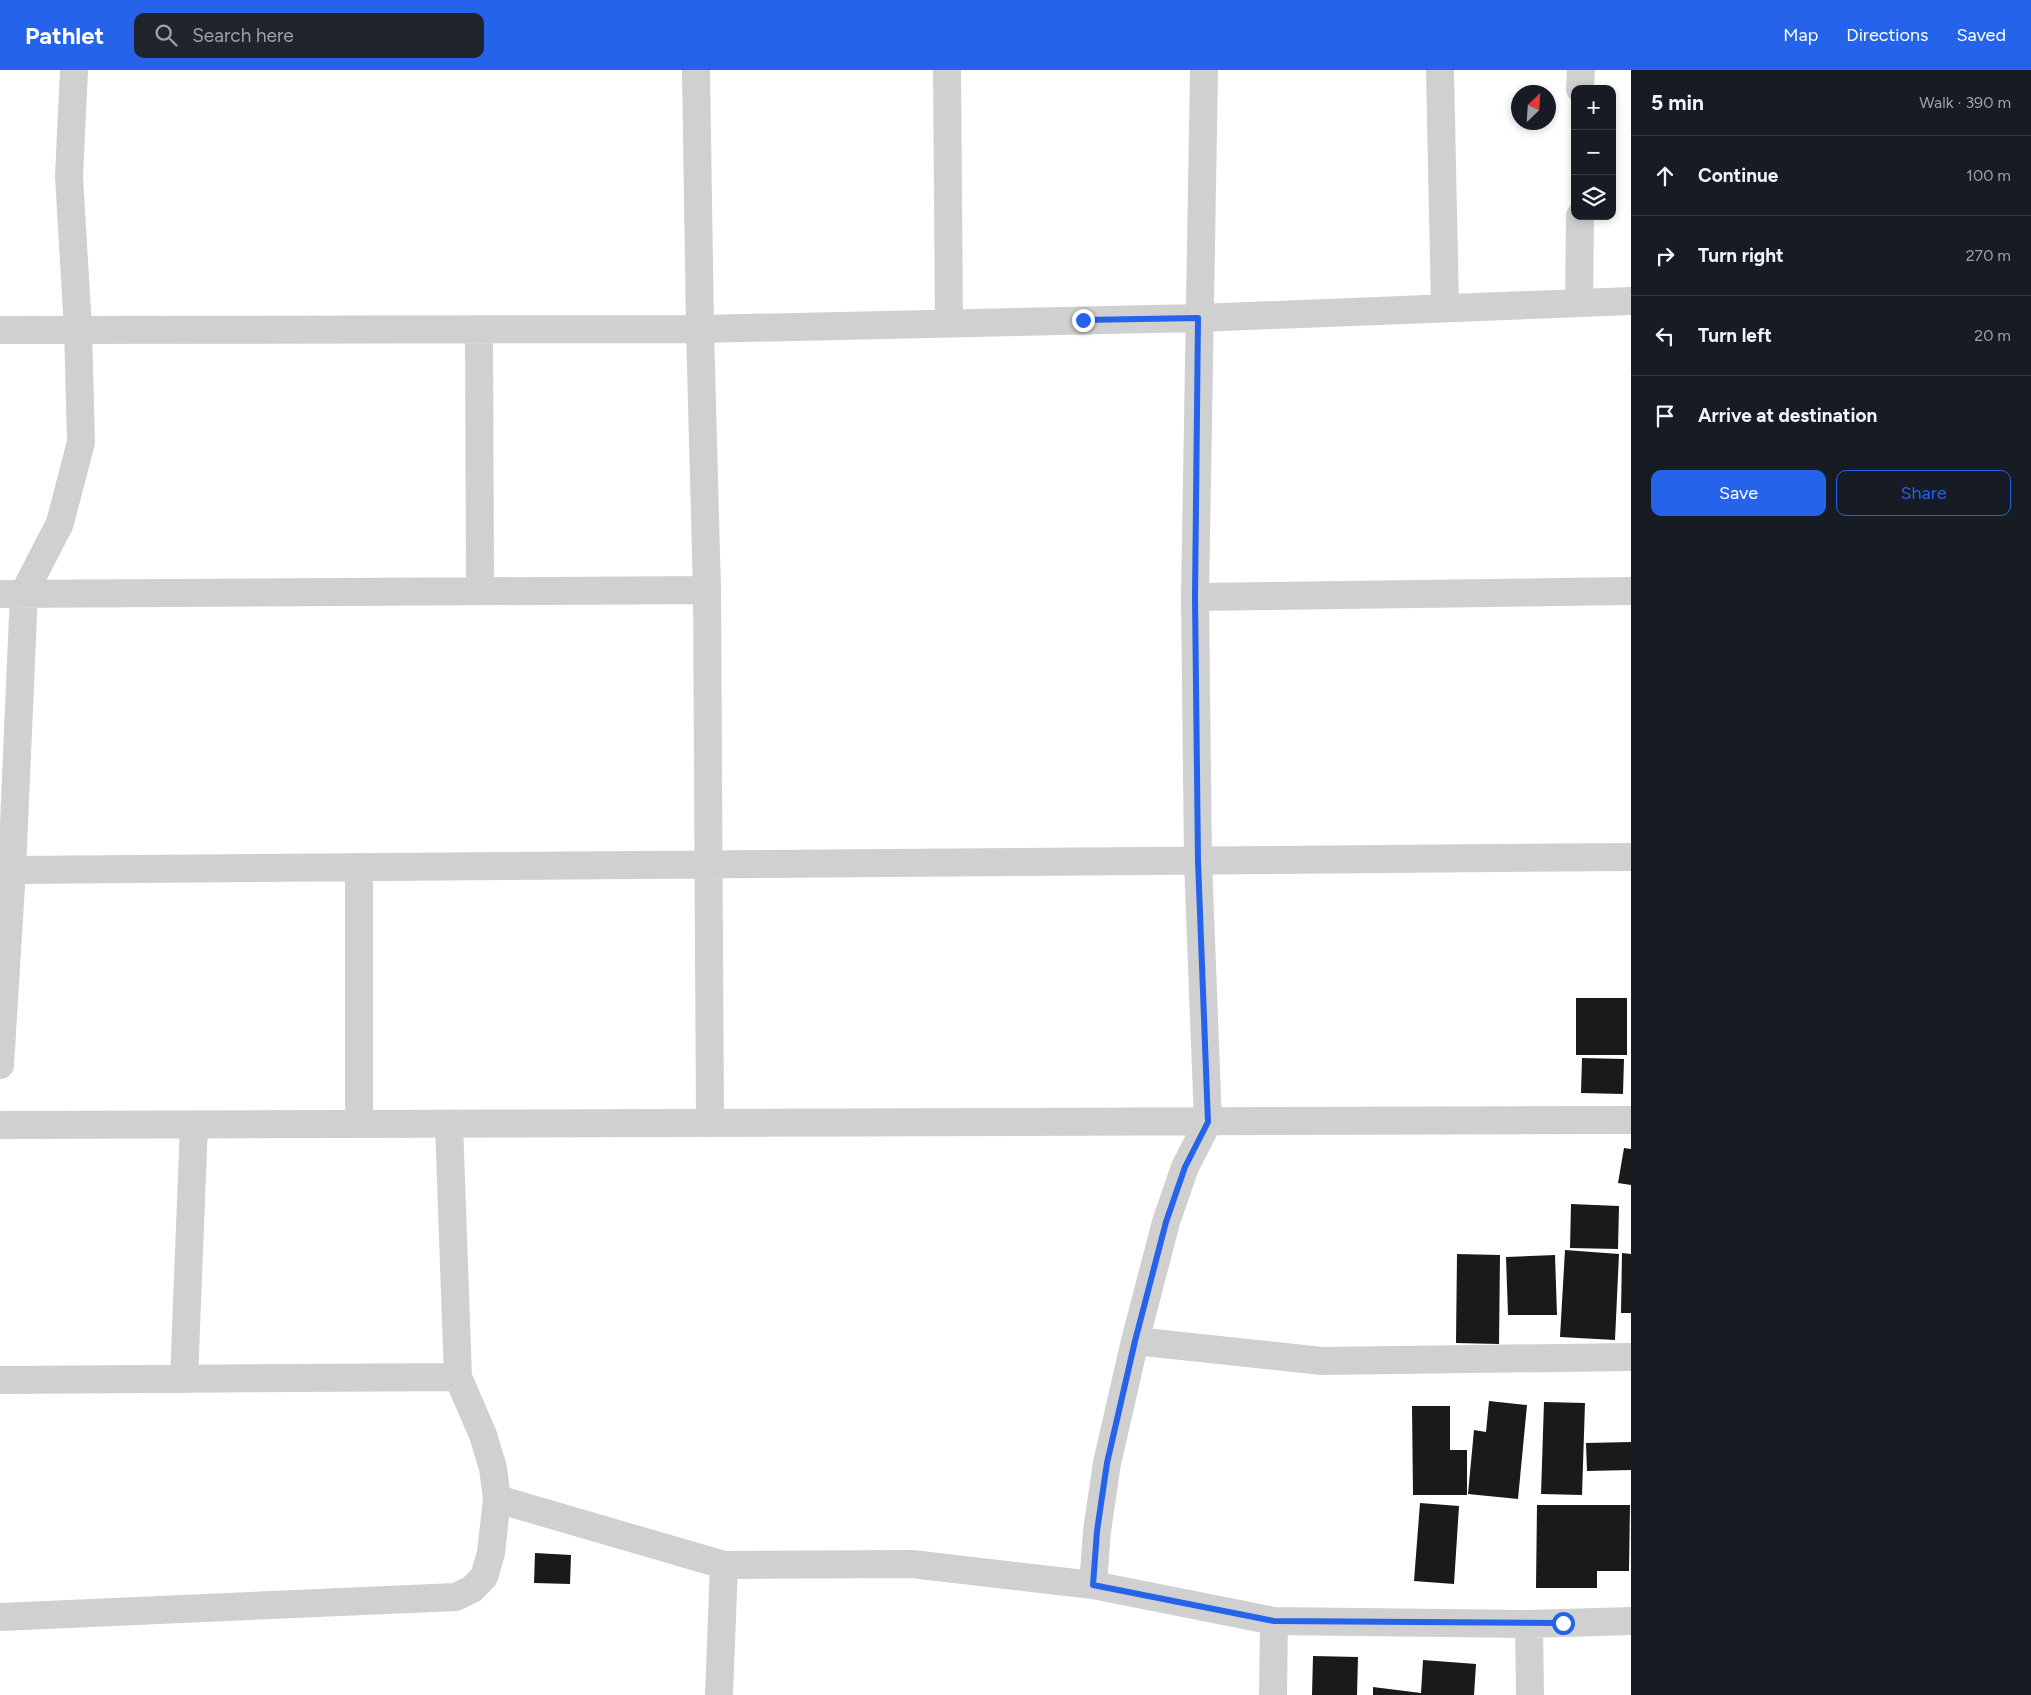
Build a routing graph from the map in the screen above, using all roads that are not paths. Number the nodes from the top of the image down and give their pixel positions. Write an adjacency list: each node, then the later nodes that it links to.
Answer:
1 (74, 70): 14 (street)
2 (696, 70): 15 (street)
3 (947, 70): 13 (street)
4 (1204, 70): 12 (street)
5 (1440, 70): 11 (street)
6 (1580, 70): 7 (street)
7 (1580, 85)
8 (1580, 220): 10 (street)
9 (1631, 301): 10 (street)
10 (1580, 302): 11 (street)
11 (1445, 307): 12 (street)
12 (1198, 318): 13 (street); 22 (street)
13 (949, 322): 15 (street)
14 (78, 329): 16 (street); 17 (street); 21 (street)
15 (700, 329): 17 (street); 18 (street)
16 (0, 330)
17 (479, 330): 19 (street)
18 (707, 590): 19 (street); 25 (street)
19 (480, 591): 21 (street)
20 (1631, 591): 22 (street)
21 (12, 593): 27 (street)
22 (1195, 597): 24 (street)
23 (1631, 857): 24 (street)
24 (1198, 861): 25 (street); 30 (street)
25 (708, 864): 26 (street); 31 (street)
26 (359, 867): 27 (street); 32 (street)
27 (12, 870): 28 (street)
28 (0, 1065)
29 (1631, 1120): 30 (street)
30 (1208, 1122): 31 (street); 36 (street)
31 (710, 1123): 33 (street)
32 (359, 1124): 33 (street); 34 (street)
33 (450, 1124): 38 (street)
34 (194, 1125): 35 (street); 39 (street)
35 (0, 1126)
36 (1135, 1341): 37 (street); 43 (street)
37 (1631, 1357)
38 (458, 1377): 39 (street); 41 (street)
39 (184, 1379): 40 (street)
40 (0, 1380)
41 (497, 1499): 42 (street); 44 (street)
42 (724, 1566): 43 (street); 48 (street)
43 (1093, 1585): 45 (street)
44 (0, 1617)
45 (1274, 1621): 47 (street); 49 (street)
46 (1631, 1621): 47 (street)
47 (1529, 1624): 50 (street)
48 (719, 1695)
49 (1273, 1695)
50 (1530, 1695)

